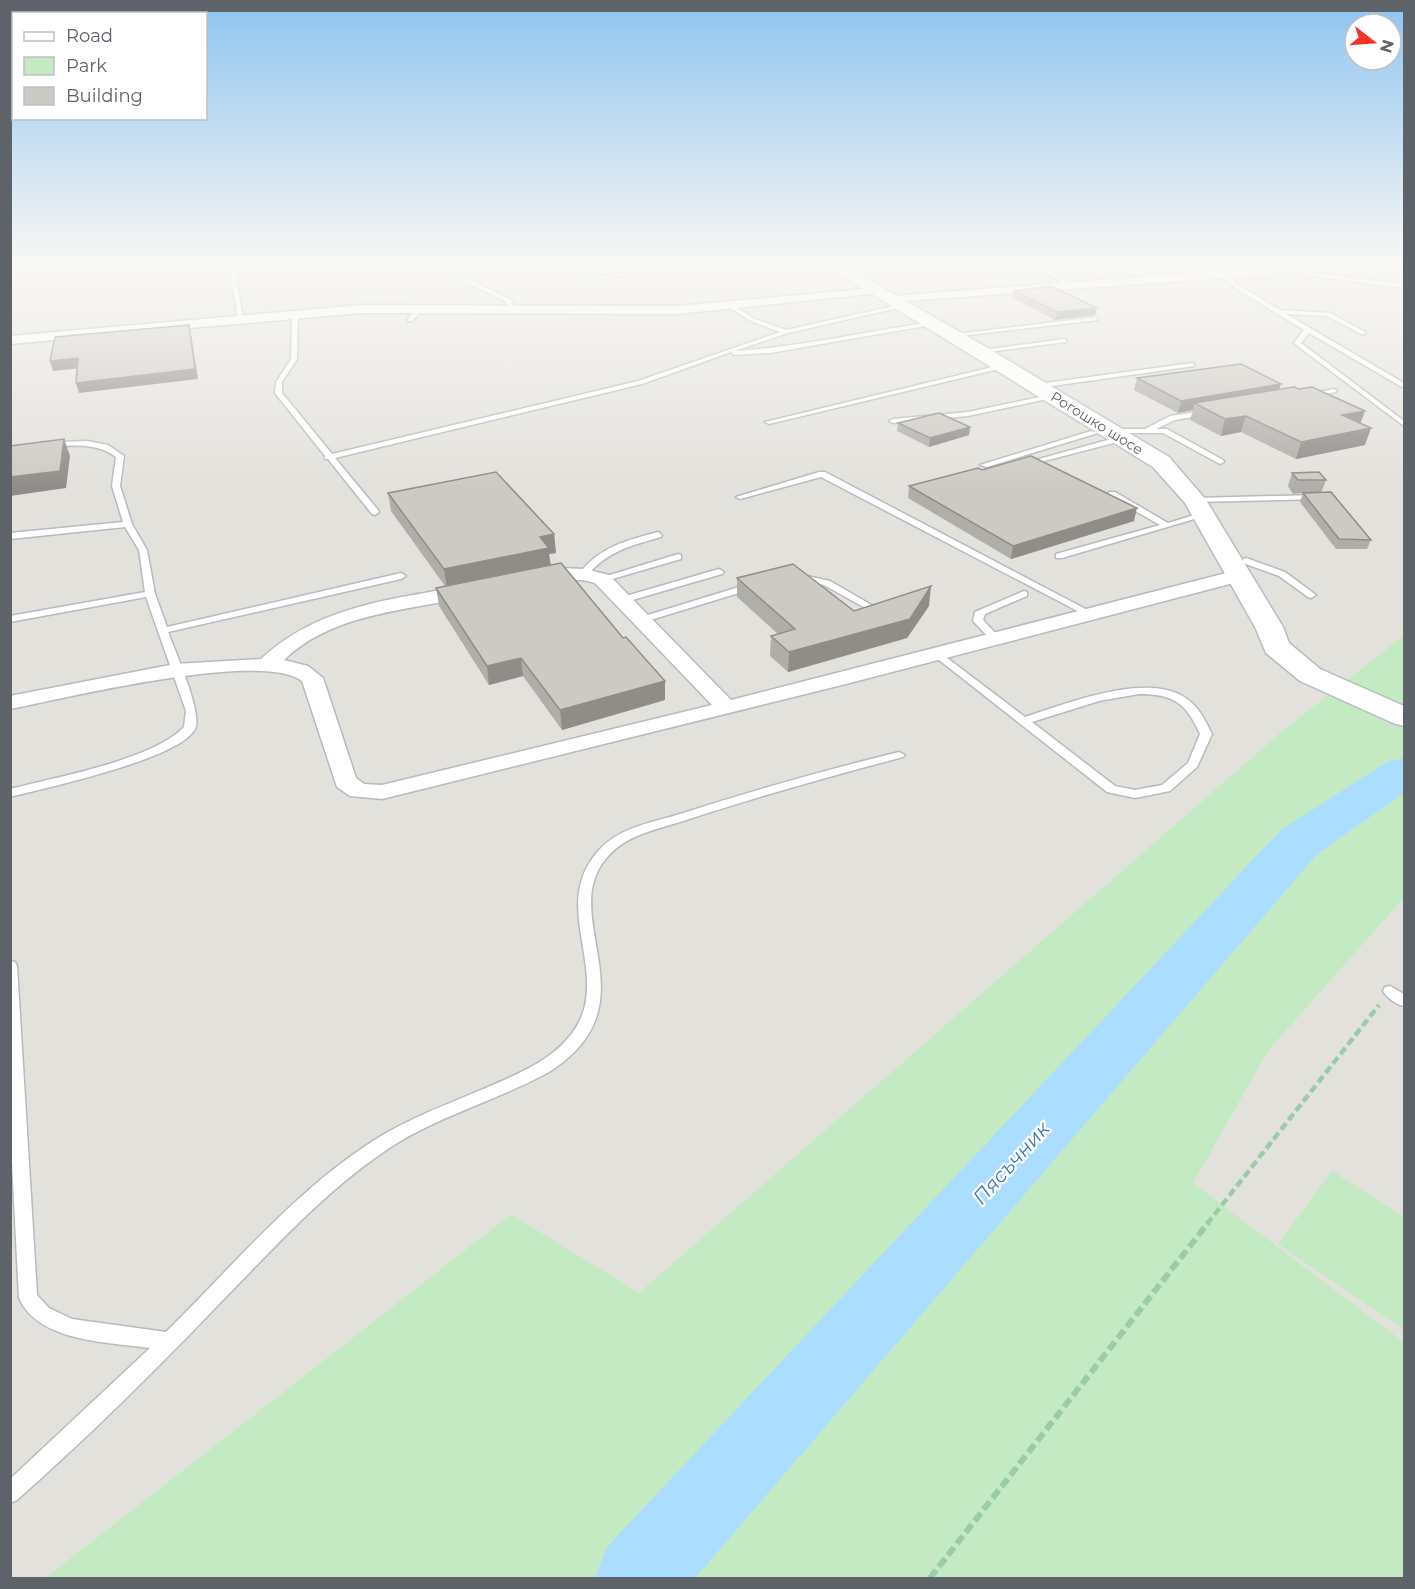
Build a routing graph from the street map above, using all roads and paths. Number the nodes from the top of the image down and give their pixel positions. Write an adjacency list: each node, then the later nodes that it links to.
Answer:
1 (294, 339): 24 (lane)
2 (764, 339): 9 (lane)
3 (835, 339): 9 (lane)
4 (960, 339): 8 (main road, Рогошко шосе)
5 (1301, 339): 20 (lane)
6 (1324, 339): 13 (lane)
7 (1064, 341): 8 (lane)
8 (981, 351): 11 (main road, Рогошко шосе)
9 (722, 353): 24 (lane)
10 (1192, 365): 12 (lane)
11 (1005, 366): 12 (main road, Рогошко шосе); 19 (lane)
12 (1038, 386): 15 (main road, Рогошко шосе)
13 (1404, 386)
14 (1334, 391): 16 (lane)
15 (1054, 396): 18 (lane); 22 (main road, Рогошко шосе)
16 (1299, 396)
17 (1219, 410): 21 (lane)
18 (893, 421)
19 (769, 422)
20 (1404, 424)
21 (1149, 429): 22 (lane); 25 (lane)
22 (1109, 434): 26 (lane); 27 (lane); 31 (main road, Рогошко шосе)
23 (45, 446): 33 (lane)
24 (328, 457): 32 (lane)
25 (1220, 462)
26 (984, 465)
27 (1010, 468)
28 (1112, 494): 34 (lane)
29 (740, 497): 52 (lane)
30 (1332, 497): 31 (lane)
31 (1200, 507): 34 (lane); 39 (main road, Рогошко шосе)
32 (375, 512)
33 (128, 524): 36 (lane); 47 (lane)
34 (1166, 525): 37 (lane)
35 (658, 535): 42 (lane)
36 (10, 536)
37 (1059, 556)
38 (678, 557): 42 (lane)
39 (1242, 568): 49 (lane); 52 (street); 60 (main road, Рогошко шосе)
40 (719, 572): 50 (lane)
41 (400, 576): 55 (lane)
42 (594, 576): 44 (street); 50 (street)
43 (783, 577): 51 (lane)
44 (518, 581)
45 (761, 584): 54 (lane)
46 (483, 588): 58 (street)
47 (150, 594): 53 (lane); 55 (lane)
48 (1024, 594): 56 (lane)
49 (1311, 595)
50 (622, 600): 54 (street)
51 (870, 607)
52 (1092, 615): 56 (street)
53 (10, 619)
54 (641, 620): 63 (street)
55 (162, 631): 59 (lane)
56 (996, 639): 57 (street)
57 (938, 654): 63 (street); 65 (lane)
58 (267, 666): 59 (street); 63 (street)
59 (175, 670): 62 (street); 67 (lane)
60 (1365, 692): 61 (main road, Рогошко шосе); 64 (main road, Рогошко шосе)
61 (1404, 698)
62 (10, 703)
63 (726, 707)
64 (1404, 717)
65 (1023, 721): 65 (lane)
66 (899, 755): 71 (lane)
67 (10, 793)
68 (10, 966): 71 (lane)
69 (1390, 991): 70 (lane); 73 (path)
70 (1404, 1001)
71 (170, 1342): 72 (lane)
72 (10, 1493)
73 (930, 1578)

